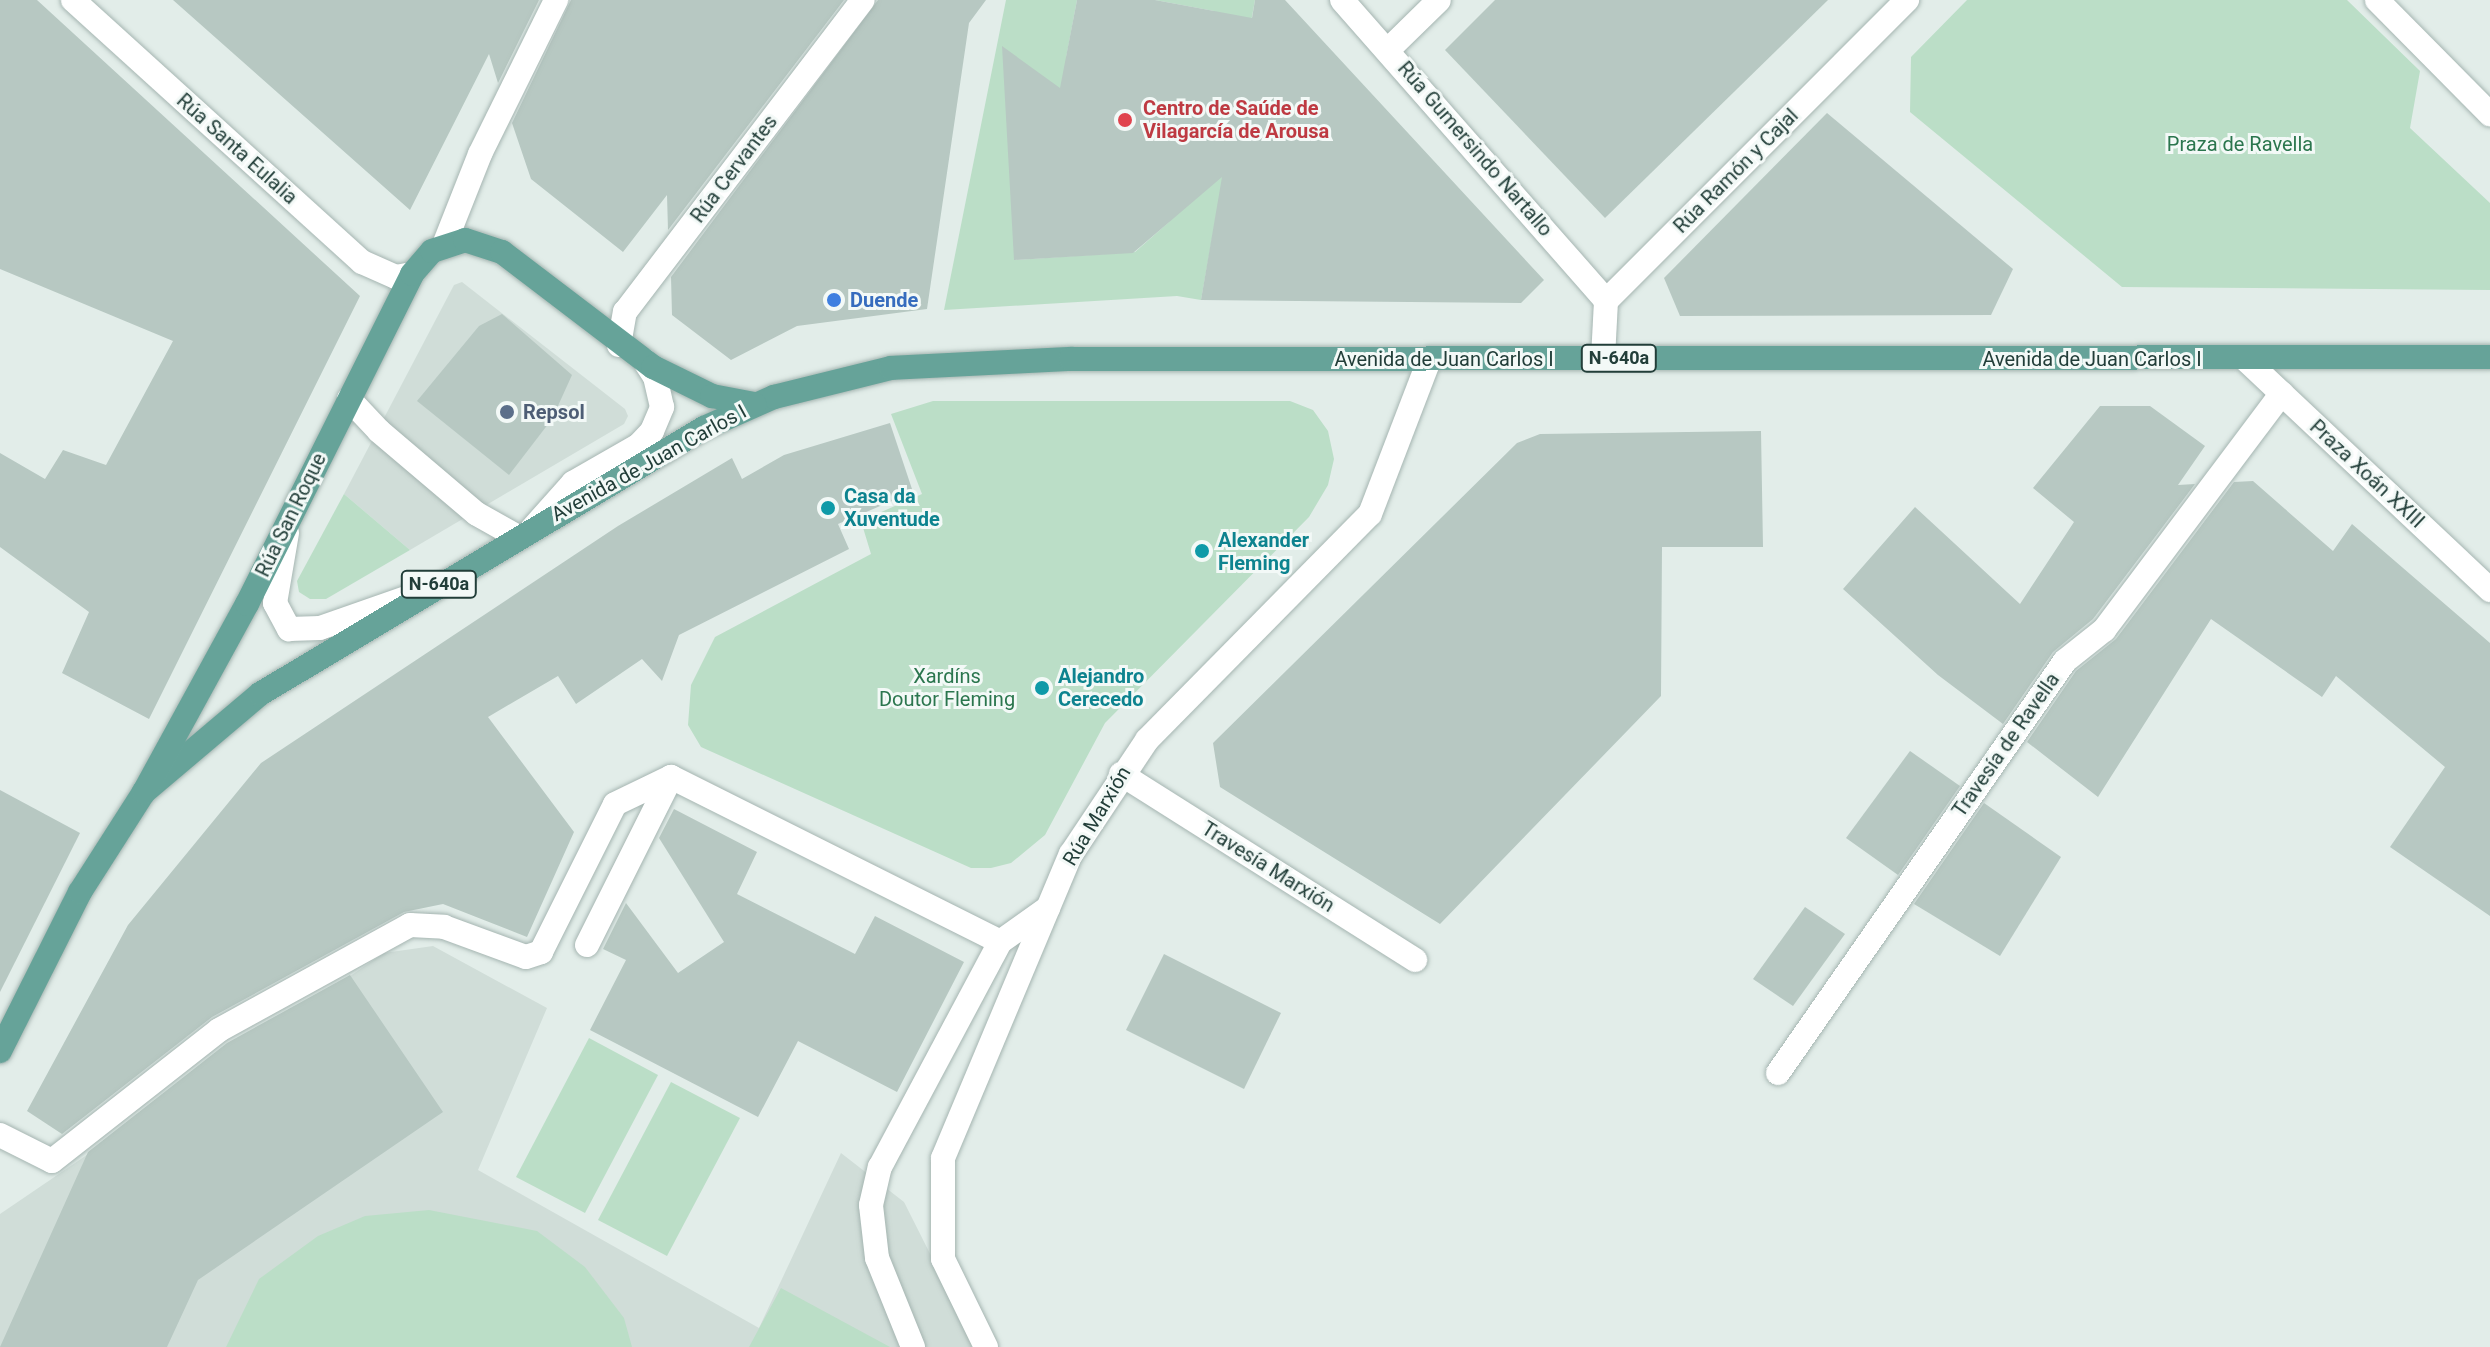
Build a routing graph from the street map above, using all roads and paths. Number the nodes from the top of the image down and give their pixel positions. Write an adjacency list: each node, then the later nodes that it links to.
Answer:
1 (73, 0): 11 (street, Rúa Santa Eulalia)
2 (556, 0): 10 (street, Rúa San Roque)
3 (863, 0): 13 (street, Rúa Cervantes)
4 (1342, 0): 8 (street, Rúa Gumersindo Nartallo)
5 (1439, 0): 8 (street)
6 (1907, 0): 12 (street, Rúa Ramón y Cajal)
7 (2377, 0): 9 (street)
8 (1388, 50): 12 (street, Rúa Gumersindo Nartallo)
9 (2490, 114)
10 (444, 245): 11 (main road, Rúa San Roque); 13 (main road)
11 (412, 274): 20 (main road, Rúa San Roque)
12 (1606, 301): 15 (street)
13 (619, 345): 17 (main road)
14 (2490, 357): 16 (main road, Avenida de Juan Carlos I / N-640a)
15 (1603, 358): 16 (main road, Avenida de Juan Carlos I / N-640a); 18 (main road, Avenida de Juan Carlos I / N-640a)
16 (2245, 359): 19 (street, Praza Xoán XXIII)
17 (644, 360): 21 (main road); 23 (street, Avenida de Juan Carlos I)
18 (1429, 360): 21 (main road, Avenida de Juan Carlos I / N-640a); 26 (street, Rúa Marxión)
19 (2282, 393): 24 (street, Praza Xoán XXIII); 34 (street, Travesía de Ravella)
20 (349, 399): 22 (main road, Rúa San Roque); 23 (street)
21 (754, 404): 23 (main road, Avenida de Juan Carlos I / N-640a)
22 (291, 515): 25 (street, Avenida de Juan Carlos I); 28 (main road, Rúa San Roque)
23 (525, 533): 25 (main road, Avenida de Juan Carlos I / N-640a)
24 (2490, 590)
25 (426, 591): 28 (main road, Avenida de Juan Carlos I / N-640a)
26 (1121, 774): 29 (street, Rúa Marxión); 32 (street, Travesía Marxión)
27 (671, 777): 30 (street); 31 (street); 35 (street)
28 (144, 792): 33 (main road, N-640a)
29 (1048, 908): 30 (street); 37 (street, Rúa Marxión)
30 (1000, 942): 36 (street)
31 (587, 945)
32 (1415, 960)
33 (0, 1051)
34 (1778, 1073)
35 (0, 1135)
36 (913, 1347)
37 (986, 1347)

